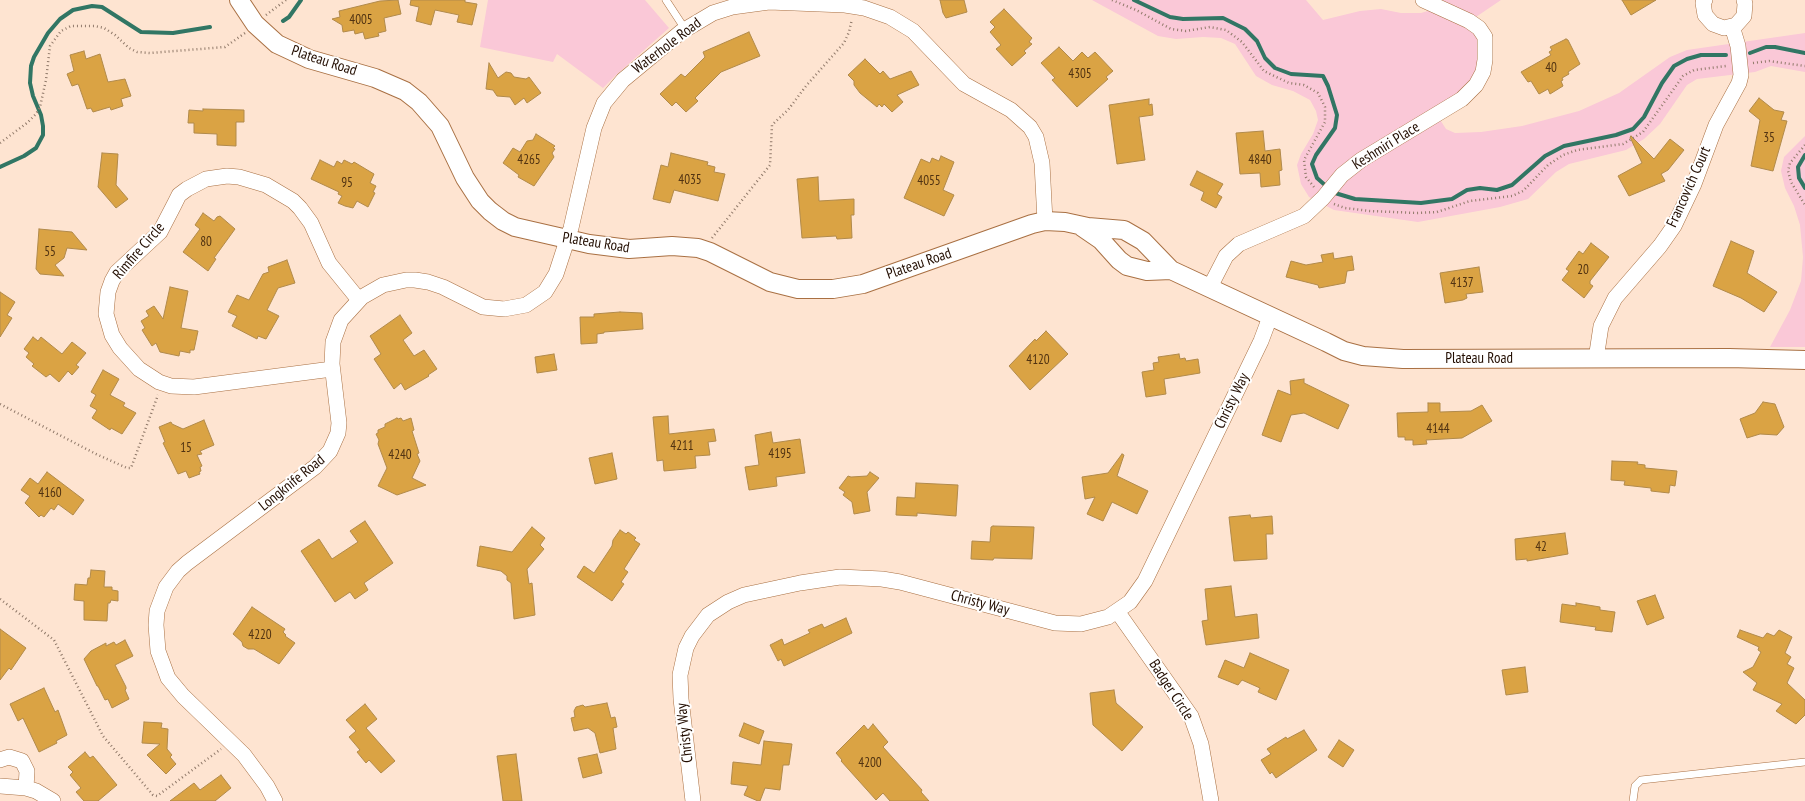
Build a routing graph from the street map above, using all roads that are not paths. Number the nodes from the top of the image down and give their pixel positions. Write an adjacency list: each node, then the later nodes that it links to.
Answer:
1 (239, 0): 11 (street, Plateau Road)
2 (666, 0): 8 (lane)
3 (1423, 0): 13 (street, Keshmiri Place)
4 (1705, 0): 7 (street)
5 (1744, 0): 7 (street)
6 (829, 2): 8 (street, Waterhole Road); 9 (street, Waterhole Road)
7 (1732, 26): 16 (street, Francovich Court)
8 (685, 29): 11 (street, Waterhole Road)
9 (1045, 221): 10 (street, Plateau Road); 11 (street, Plateau Road)
10 (1080, 226): 12 (street, Plateau Road); 12 (street, Plateau Road)
11 (567, 239): 14 (street, Longknife Road)
12 (1171, 270): 13 (street, Plateau Road)
13 (1210, 287): 15 (street, Plateau Road)
14 (359, 300): 18 (street, Longknife Road); 18 (street, Rimfire Circle)
15 (1270, 316): 16 (street, Plateau Road); 19 (street, Christy Way)
16 (1596, 359): 17 (street, Plateau Road)
17 (1805, 360)
18 (332, 369): 25 (street, Longknife Road)
19 (1117, 612): 26 (street, Christy Way); 27 (street, Badger Circle)
20 (0, 760): 23 (street)
21 (1805, 762): 28 (lane)
22 (0, 786): 23 (street)
23 (26, 788): 24 (street)
24 (53, 801)
25 (275, 801)
26 (693, 801)
27 (1211, 801)
28 (1633, 801)

